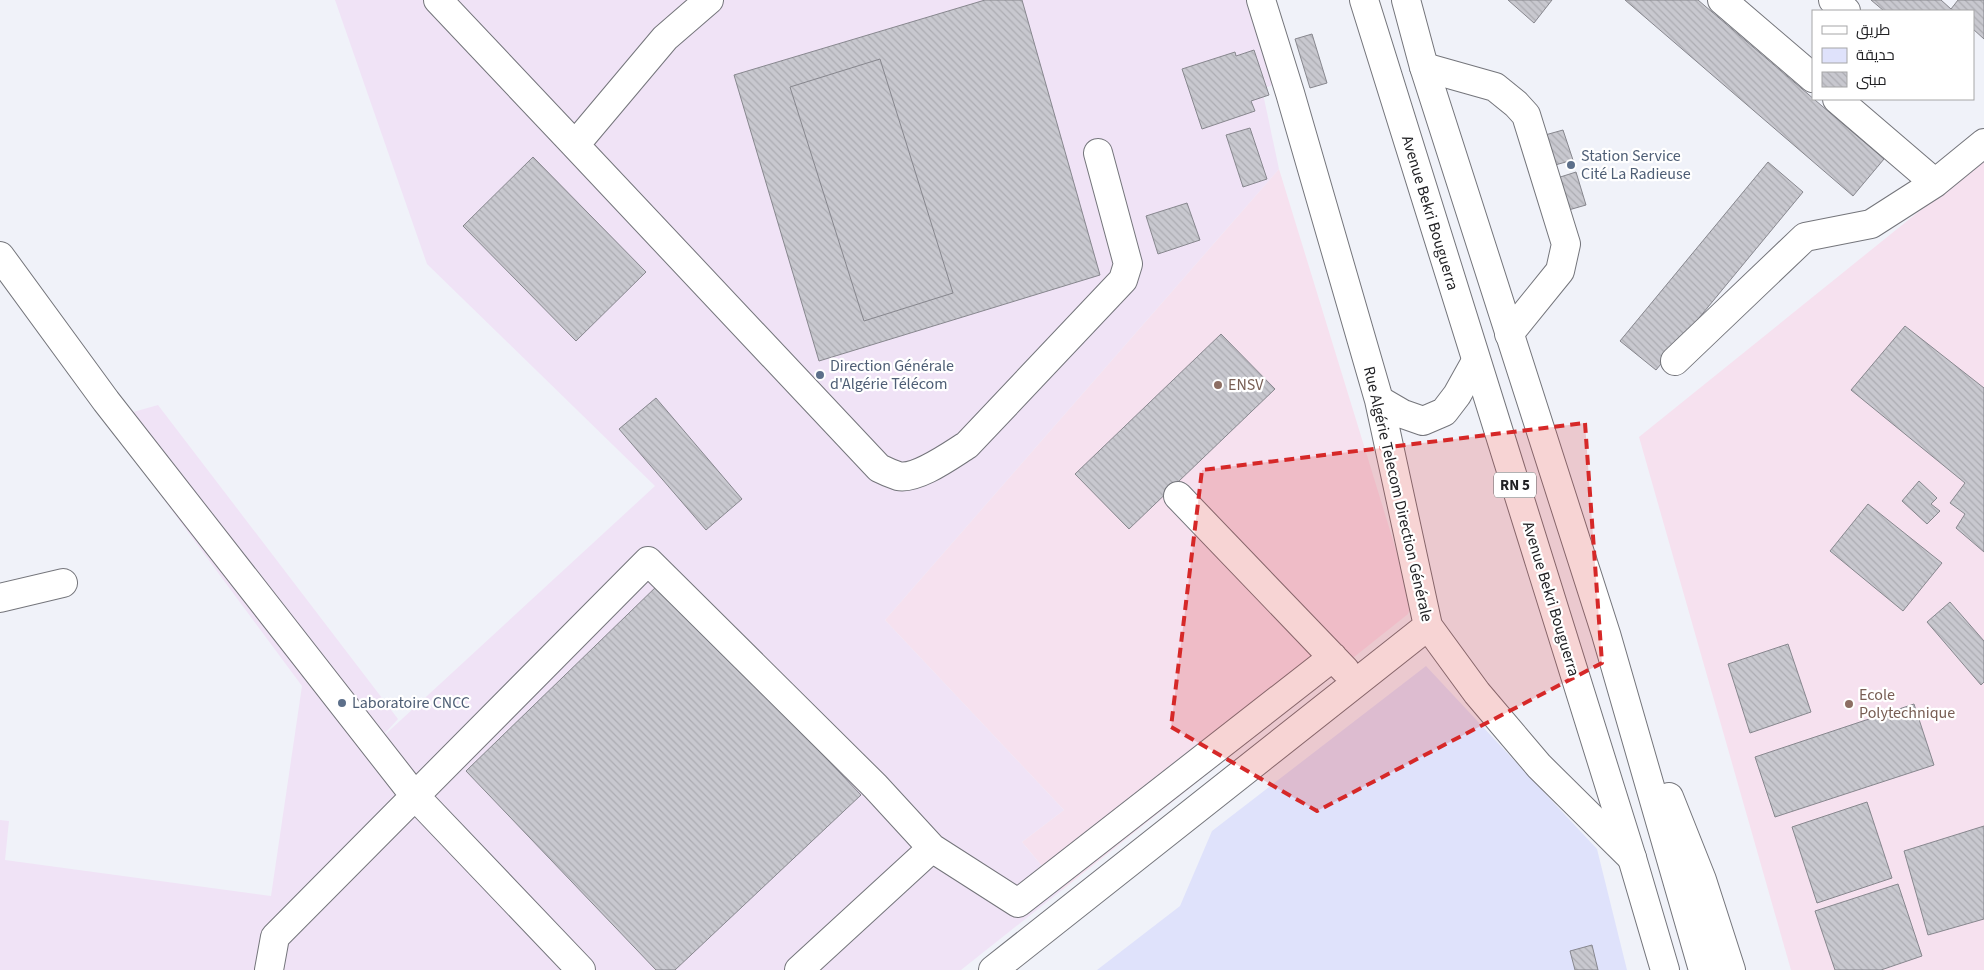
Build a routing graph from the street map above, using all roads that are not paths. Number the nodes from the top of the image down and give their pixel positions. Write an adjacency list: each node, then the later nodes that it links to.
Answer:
1 (438, 0): 13 (main road)
2 (709, 0): 13 (main road)
3 (1261, 0): 20 (main road, Rue Algérie Telecom Direction Générale)
4 (1364, 0): 18 (main road, Avenue Bekri Bouguerra / RN 5)
5 (1406, 0): 9 (main road, RN 5)
6 (1722, 0): 10 (main road)
7 (1833, 0): 8 (main road)
8 (1845, 10)
9 (1424, 67): 17 (main road, RN 5); 17 (main road)
10 (1812, 77)
11 (1838, 100): 15 (main road)
12 (1984, 143): 15 (main road)
13 (575, 145): 14 (main road)
14 (1098, 153)
15 (1935, 182): 19 (main road)
16 (0, 256): 28 (main road)
17 (1509, 334): 25 (main road, RN 5)
18 (1476, 361): 20 (main road); 30 (main road, Avenue Bekri Bouguerra / RN 5)
19 (1675, 362)
20 (1379, 400): 24 (main road, Rue Algérie Telecom Direction Générale)
21 (1178, 496): 26 (main road)
22 (63, 583): 23 (main road)
23 (0, 598)
24 (1428, 626): 27 (main road); 30 (main road, Rue Algérie Telecom Direction Générale)
25 (1606, 634): 36 (main road, RN 5); 37 (main road, RN 5)
26 (1333, 657): 27 (main road); 29 (main road)
27 (1356, 682): 34 (main road)
28 (414, 795): 29 (main road); 31 (main road); 32 (main road)
29 (932, 848): 33 (main road)
30 (1632, 858): 35 (main road, Avenue Bekri Bouguerra / RN 5)
31 (269, 970)
32 (580, 970)
33 (799, 970)
34 (993, 970)
35 (1665, 970)
36 (1702, 970)
37 (1731, 970)

